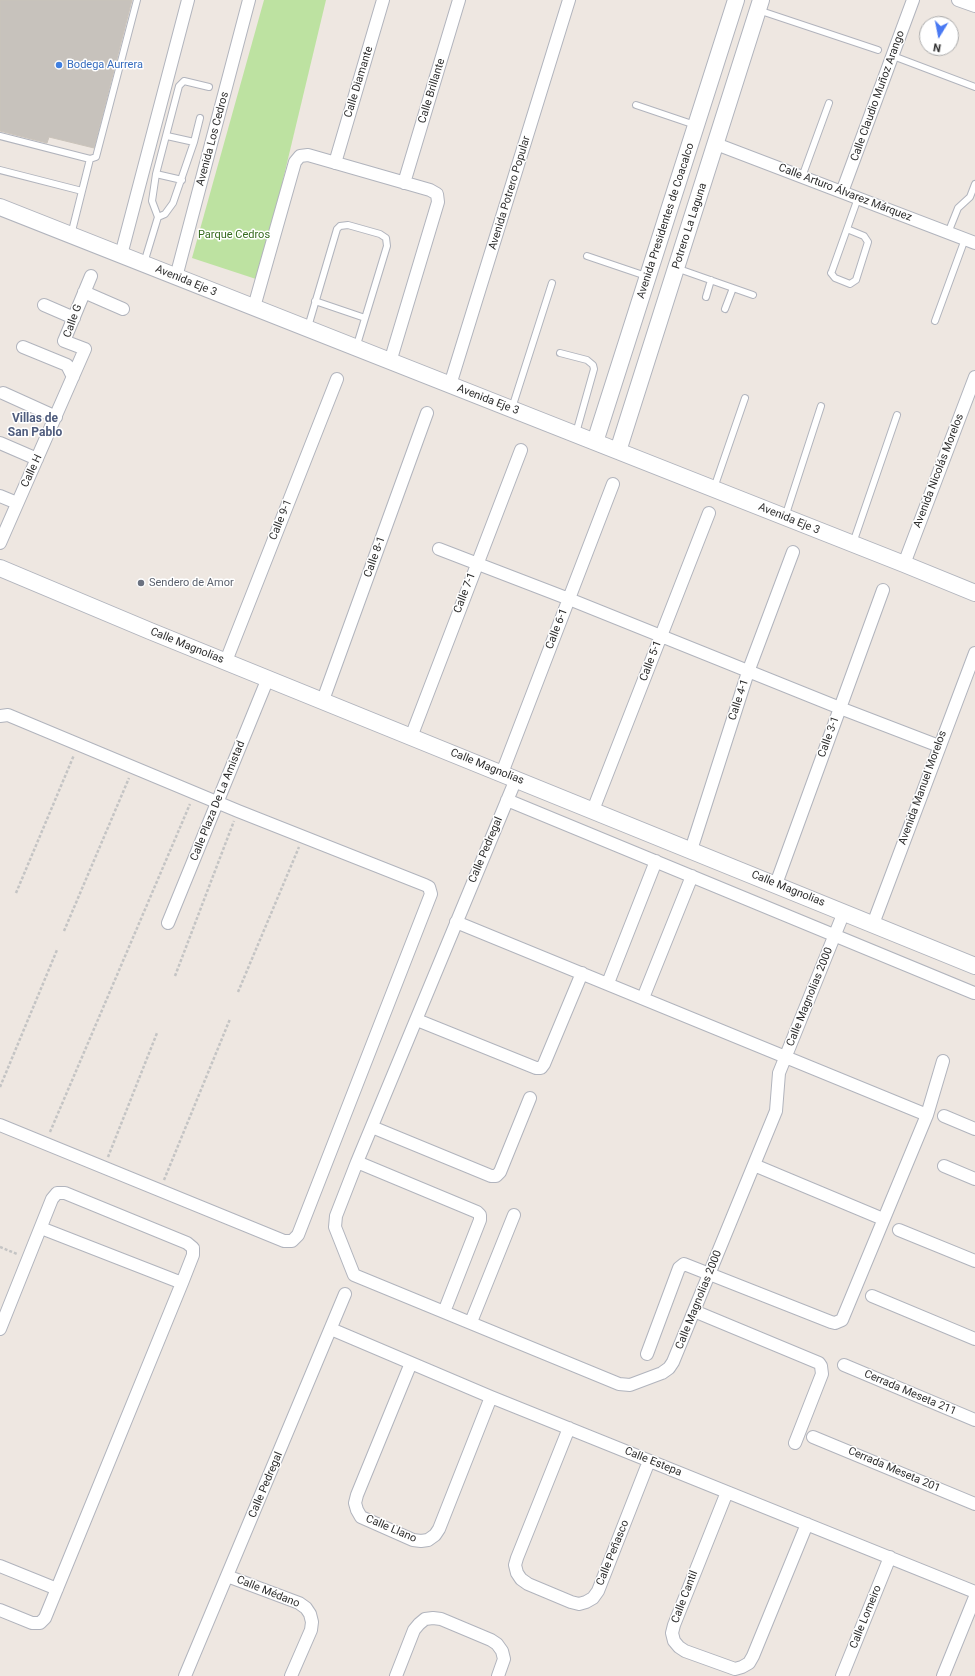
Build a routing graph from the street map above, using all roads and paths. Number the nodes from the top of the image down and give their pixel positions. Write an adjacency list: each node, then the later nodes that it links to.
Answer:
1 (137, 0): 24 (lane)
2 (188, 0): 41 (street)
3 (249, 0): 46 (street, Avenida Los Cedros)
4 (383, 0): 25 (street, Calle Diamante)
5 (459, 0): 30 (street, Calle Brillante)
6 (569, 0): 70 (street, Avenida Potrero Popular)
7 (736, 0): 19 (street, Avenida Presidentes de Coacalco)
8 (913, 0): 13 (street, Calle Claudio Muñoz Arango)
9 (958, 0): 11 (street)
10 (760, 5): 12 (lane); 23 (street, Potrero La Laguna)
11 (975, 6)
12 (878, 50)
13 (893, 56): 15 (lane); 33 (street, Calle Claudio Muñoz Arango)
14 (209, 87): 21 (lane)
15 (975, 87)
16 (829, 103): 28 (lane)
17 (636, 105): 19 (lane)
18 (200, 118): 22 (lane)
19 (696, 126): 47 (street, Avenida Presidentes de Coacalco)
20 (0, 136): 24 (lane)
21 (167, 136): 22 (lane); 27 (lane)
22 (194, 142): 29 (lane)
23 (716, 144): 28 (street, Calle Arturo Álvarez Márquez); 44 (street, Potrero La Laguna)
24 (90, 159): 32 (lane)
25 (334, 163): 30 (street); 56 (street)
26 (0, 170): 32 (lane)
27 (156, 174): 29 (lane); 36 (lane)
28 (802, 177): 33 (street, Calle Arturo Álvarez Márquez)
29 (182, 180): 36 (lane)
30 (404, 183): 66 (street)
31 (975, 184): 38 (lane)
32 (82, 191): 39 (lane)
33 (842, 192): 34 (street, Calle Arturo Álvarez Márquez)
34 (858, 198): 37 (lane); 38 (street, Calle Arturo Álvarez Márquez)
35 (0, 207): 39 (street, Avenida Eje 3)
36 (158, 217): 43 (lane)
37 (847, 229): 37 (lane)
38 (948, 233): 40 (street, Calle Arturo Álvarez Márquez)
39 (71, 235): 41 (street, Avenida Eje 3)
40 (970, 241): 61 (lane)
41 (121, 255): 43 (street, Avenida Eje 3)
42 (587, 256): 47 (lane)
43 (144, 264): 46 (street, Avenida Eje 3)
44 (676, 268): 48 (lane); 82 (street, Potrero La Laguna)
45 (91, 276): 51 (street, Calle G)
46 (176, 277): 56 (street, Avenida Eje 3)
47 (648, 277): 79 (street, Avenida Presidentes de Coacalco)
48 (711, 280): 50 (lane); 53 (lane)
49 (552, 283): 74 (lane)
50 (733, 288): 52 (lane); 58 (lane)
51 (84, 292): 57 (street); 59 (street, Calle G)
52 (753, 295)
53 (706, 297)
54 (315, 301): 60 (lane); 60 (lane); 62 (lane)
55 (44, 304): 59 (street)
56 (254, 308): 62 (street, Avenida Eje 3)
57 (123, 309)
58 (726, 309)
59 (74, 318): 67 (street, Calle G)
60 (365, 318): 64 (lane)
61 (935, 321)
62 (307, 329): 64 (street, Avenida Eje 3)
63 (23, 347): 67 (street)
64 (356, 348): 66 (street, Avenida Eje 3)
65 (560, 353): 78 (lane)
66 (390, 362): 70 (street, Avenida Eje 3)
67 (73, 377): 77 (street, Calle H)
68 (975, 377): 95 (street, Avenida Nicolás Morelos)
69 (337, 379): 102 (street, Calle 9-1)
70 (450, 385): 74 (street, Avenida Eje 3)
71 (3, 393): 77 (street)
72 (745, 398): 85 (lane)
73 (821, 406): 89 (lane)
74 (511, 409): 78 (street, Avenida Eje 3)
75 (428, 413): 105 (street, Calle 8-1)
76 (897, 415): 91 (lane)
77 (56, 417): 83 (street, Calle H)
78 (575, 434): 79 (street, Avenida Eje 3)
79 (595, 442): 82 (street, Avenida Eje 3)
80 (0, 443): 83 (street)
81 (521, 450): 94 (street, Calle 7-1)
82 (618, 451): 85 (street, Avenida Eje 3)
83 (37, 459): 87 (street, Calle H)
84 (613, 484): 99 (street, Calle 6-1)
85 (714, 489): 89 (street, Avenida Eje 3)
86 (0, 496): 87 (street)
87 (17, 503): 90 (street, Calle H)
88 (709, 513): 100 (street, Calle 5-1)
89 (785, 517): 91 (street, Avenida Eje 3)
90 (0, 543)
91 (852, 545): 95 (street, Avenida Eje 3)
92 (439, 549): 94 (street)
93 (793, 552): 103 (street, Calle 4-1)
94 (476, 564): 99 (street); 108 (street, Calle 7-1)
95 (904, 564): 98 (street, Avenida Eje 3)
96 (0, 568): 102 (street, Calle Magnolias)
97 (883, 590): 106 (street, Calle 3-1)
98 (975, 593)
99 (569, 599): 100 (street); 112 (street, Calle 6-1)
100 (660, 636): 103 (street); 116 (street, Calle 5-1)
101 (975, 653): 110 (street, Avenida Manuel Morelos)
102 (226, 661): 104 (street, Calle Magnolias)
103 (748, 672): 106 (street); 119 (street, Calle 4-1)
104 (268, 678): 105 (street, Calle Magnolias); 115 (street, Calle Plaza De La Amistad)
105 (323, 700): 108 (street, Calle Magnolias)
106 (840, 708): 110 (street); 122 (street, Calle 3-1)
107 (0, 716): 109 (street)
108 (411, 737): 112 (street, Calle Magnolias)
109 (79, 744): 111 (street); 123 (path)
110 (939, 746): 127 (street, Avenida Manuel Morelos)
111 (133, 767): 113 (street); 128 (path)
112 (509, 776): 114 (street, Calle Pedregal); 116 (street, Calle Magnolias)
113 (195, 793): 115 (street); 150 (path)
114 (507, 800): 120 (street); 125 (street, Calle Pedregal)
115 (218, 802): 117 (street); 126 (street, Calle Plaza De La Amistad)
116 (593, 810): 119 (street, Calle Magnolias)
117 (238, 811): 118 (street); 133 (path)
118 (303, 837): 135 (path); 156 (street)
119 (691, 850): 122 (street, Calle Magnolias)
120 (656, 861): 121 (street); 134 (street)
121 (692, 876): 129 (street); 137 (street)
122 (776, 884): 124 (street, Calle Magnolias)
123 (16, 893)
124 (844, 912): 127 (street, Calle Magnolias); 129 (street, Calle Magnolias 2000)
125 (456, 922): 132 (street); 139 (street, Calle Pedregal)
126 (168, 924)
127 (873, 924): 131 (street, Calle Magnolias)
128 (64, 931)
129 (835, 935): 136 (street); 141 (street, Calle Magnolias 2000)
130 (57, 950): 143 (path)
131 (975, 966)
132 (582, 973): 134 (street); 139 (street)
133 (175, 976)
134 (608, 983): 137 (street)
135 (238, 992)
136 (974, 992)
137 (643, 998): 141 (street)
138 (230, 1019): 156 (path)
139 (417, 1020): 149 (street, Calle Pedregal)
140 (157, 1033): 154 (path)
141 (786, 1056): 145 (street); 152 (street, Calle Magnolias 2000)
142 (944, 1061): 145 (street)
143 (0, 1087)
144 (530, 1098): 149 (street)
145 (927, 1115): 158 (street)
146 (944, 1116): 148 (street)
147 (0, 1125): 150 (street)
148 (974, 1125)
149 (372, 1127): 151 (street)
150 (45, 1144): 154 (street)
151 (357, 1162): 169 (street, Calle Magnolias 2000); 169 (street)
152 (754, 1165): 158 (street); 164 (street, Calle Magnolias 2000)
153 (944, 1166): 155 (street)
154 (104, 1167): 156 (street)
155 (975, 1179)
156 (160, 1190)
157 (514, 1215): 170 (street)
158 (883, 1219): 164 (street)
159 (41, 1228): 162 (street); 165 (street); 165 (street)
160 (899, 1230): 163 (street)
161 (0, 1247): 162 (path)
162 (29, 1259): 171 (street)
163 (975, 1261)
164 (709, 1273): 168 (street, Calle Magnolias 2000); 174 (street)
165 (182, 1283): 189 (street)
166 (345, 1294): 172 (street, Calle Pedregal)
167 (872, 1296): 173 (street)
168 (694, 1311): 170 (street, Calle Magnolias 2000); 181 (street)
169 (444, 1312): 170 (street, Calle Magnolias 2000)
170 (470, 1322)
171 (0, 1329)
172 (331, 1329): 175 (street, Calle Estepa); 188 (street, Calle Pedregal)
173 (975, 1339)
174 (647, 1354)
175 (411, 1363): 177 (street, Calle Estepa); 177 (street, Calle Llano)
176 (844, 1365): 178 (street, Cerrada Meseta 211)
177 (491, 1397): 179 (street, Calle Estepa)
178 (975, 1420)
179 (569, 1428): 182 (street, Calle Estepa); 182 (street, Calle Peñasco)
180 (813, 1437): 184 (street, Cerrada Meseta 201)
181 (795, 1443)
182 (649, 1461): 183 (street, Calle Estepa)
183 (727, 1492): 185 (street, Calle Estepa); 185 (street, Calle Cantil)
184 (975, 1504)
185 (807, 1524): 186 (street, Calle Estepa)
186 (890, 1557): 190 (street, Calle Estepa); 197 (street, Calle Lomeiro)
187 (0, 1566): 189 (street)
188 (227, 1576): 193 (street, Calle Pedregal); 194 (street, Calle Médano)
189 (57, 1589): 192 (street)
190 (975, 1592)
191 (975, 1597): 198 (street)
192 (0, 1610)
193 (185, 1676)
194 (291, 1676)
195 (396, 1676): 196 (street)
196 (498, 1676)
197 (842, 1676)
198 (943, 1676)

